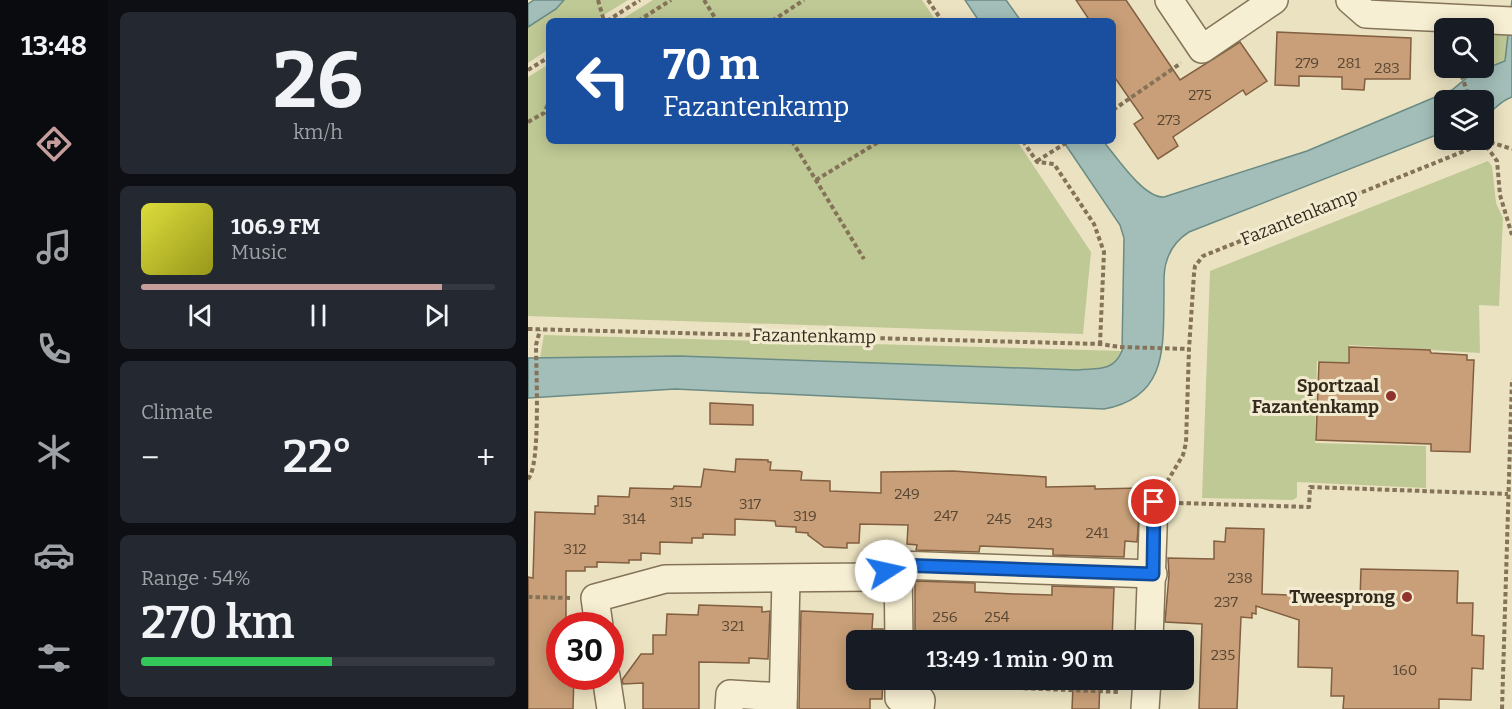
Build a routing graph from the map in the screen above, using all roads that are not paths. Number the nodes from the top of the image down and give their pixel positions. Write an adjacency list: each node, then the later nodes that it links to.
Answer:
1 (1169, 0): 2 (street)
2 (1274, 0)
3 (1350, 0): 4 (street)
4 (1510, 21)
5 (1154, 502): 7 (street)
6 (898, 565): 7 (street); 8 (street); 10 (street)
7 (1153, 574): 11 (street)
8 (786, 579): 9 (street); 14 (street)
9 (597, 612)
10 (899, 630)
11 (1150, 630)
12 (608, 690): 16 (street)
13 (899, 690): 15 (street)
14 (783, 703): 17 (street)
15 (921, 704)
16 (611, 709)
17 (729, 709)

